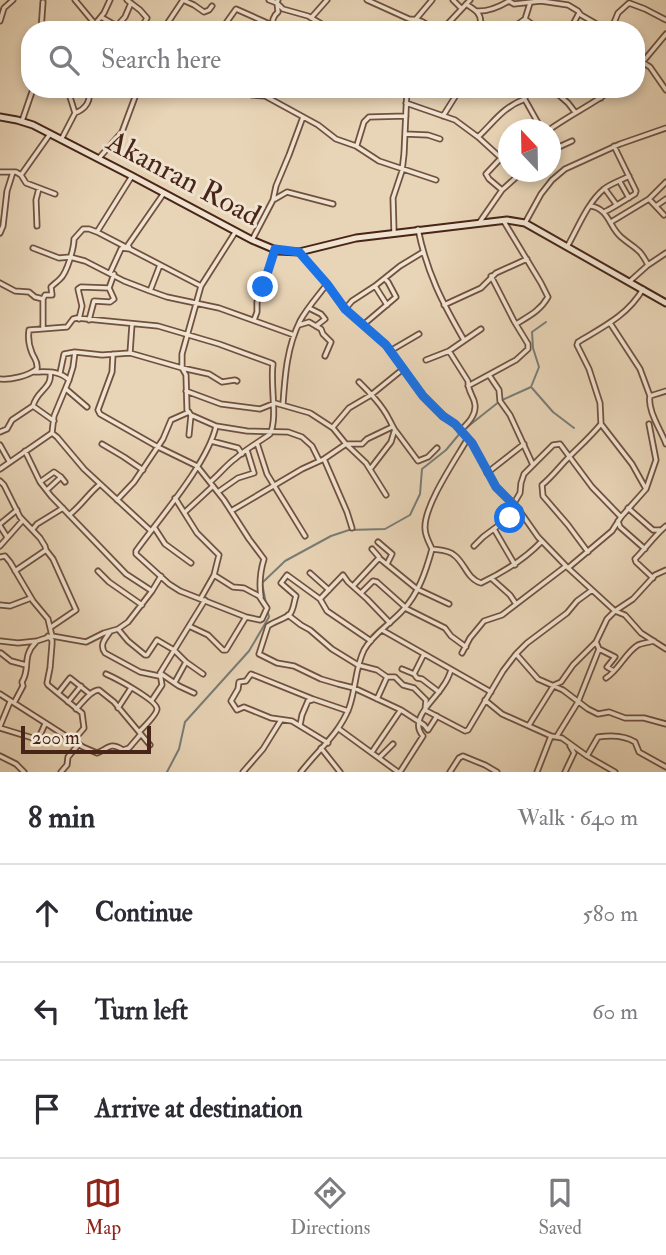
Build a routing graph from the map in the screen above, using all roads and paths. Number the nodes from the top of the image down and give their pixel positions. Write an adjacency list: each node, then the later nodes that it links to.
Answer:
1 (13, 0): 25 (street)
2 (75, 0): 27 (street)
3 (110, 0): 20 (street)
4 (183, 0): 16 (street); 32 (street)
5 (268, 0): 11 (street)
6 (327, 0): 21 (street)
7 (367, 0): 22 (street)
8 (432, 0): 22 (street)
9 (453, 0): 17 (street)
10 (471, 0): 17 (street)
11 (277, 1): 21 (street); 35 (street)
12 (505, 1): 15 (street); 18 (street)
13 (43, 2): 26 (street)
14 (129, 2): 30 (street); 31 (street)
15 (530, 3): 19 (street); 23 (street)
16 (212, 6)
17 (464, 6): 18 (street); 38 (street)
18 (476, 11): 39 (street)
19 (579, 12): 42 (street); 43 (street)
20 (101, 17): 28 (street); 29 (street)
21 (311, 18): 36 (street)
22 (416, 19): 37 (street)
23 (524, 19): 40 (street); 41 (street)
24 (666, 20): 44 (street)
25 (0, 21)
26 (42, 21)
27 (92, 21)
28 (98, 21)
29 (107, 21)
30 (121, 21)
31 (145, 21)
32 (169, 21)
33 (227, 21): 34 (street)
34 (260, 21)
35 (272, 21)
36 (316, 21)
37 (421, 21)
38 (450, 21)
39 (481, 21)
40 (522, 21)
41 (527, 21)
42 (574, 21)
43 (592, 21)
44 (614, 21)
45 (666, 34): 46 (street)
46 (645, 59)
47 (645, 64): 48 (street)
48 (665, 86)
49 (30, 98): 67 (street)
50 (70, 98): 61 (street)
51 (89, 98): 61 (street)
52 (134, 98): 79 (street)
53 (269, 98): 65 (street)
54 (407, 98): 59 (street)
55 (454, 98): 63 (street)
56 (562, 98): 60 (street)
57 (601, 98): 60 (street)
58 (525, 99): 66 (street); 72 (street)
59 (406, 103): 62 (street); 63 (street)
60 (575, 112): 68 (street)
61 (75, 113): 74 (street)
62 (405, 116): 71 (street); 77 (street)
63 (443, 116): 72 (street)
64 (0, 117): 67 (main road, Akanran Road)
65 (303, 117): 77 (street); 97 (street)
66 (536, 119)
67 (22, 121): 70 (main road, Akanran Road)
68 (561, 122)
69 (666, 128): 78 (street)
70 (50, 134): 74 (main road, Akanran Road); 83 (street)
71 (405, 134): 73 (street); 80 (street)
72 (478, 137): 92 (street)
73 (440, 139)
74 (61, 140): 79 (main road, Akanran Road)
75 (572, 141): 76 (street)
76 (561, 145)
77 (356, 146): 80 (street)
78 (614, 146): 85 (street); 108 (street)
79 (99, 159): 84 (main road, Akanran Road)
80 (402, 168): 86 (street); 114 (street)
81 (0, 172): 82 (street)
82 (13, 172): 83 (street); 113 (street)
83 (21, 175): 90 (street)
84 (132, 176): 93 (main road, Akanran Road); 112 (street)
85 (629, 176): 89 (street); 95 (street)
86 (436, 180)
87 (666, 181): 98 (street)
88 (511, 182): 92 (street)
89 (620, 182): 91 (street); 95 (street)
90 (39, 188): 94 (street); 109 (street)
91 (605, 189): 100 (street); 101 (street)
92 (502, 190): 107 (street)
93 (164, 193): 111 (main road, Akanran Road); 119 (street)
94 (55, 194)
95 (629, 198): 100 (street)
96 (666, 199): 102 (street)
97 (273, 200): 99 (street); 115 (street)
98 (649, 200): 102 (street); 106 (street)
99 (334, 204)
100 (616, 204): 103 (street)
101 (590, 206): 103 (street); 117 (street)
102 (656, 206): 104 (street)
103 (604, 212): 106 (street)
104 (664, 215)
105 (503, 220): 107 (main road, Akanran Road); 108 (main road, Akanran Road); 125 (street)
106 (611, 222): 127 (street)
107 (479, 223): 110 (main road, Akanran Road)
108 (525, 223): 117 (main road, Akanran Road)
109 (37, 226)
110 (418, 229): 114 (main road, Akanran Road); 122 (street)
111 (236, 231): 115 (main road, Akanran Road); 134 (street)
112 (97, 232): 116 (street); 124 (street)
113 (0, 233)
114 (394, 233): 121 (main road, Akanran Road)
115 (252, 240): 120 (main road, Akanran Road)
116 (122, 247): 119 (street); 128 (street)
117 (567, 247): 131 (main road, Akanran Road)
118 (33, 248): 124 (street)
119 (130, 249): 126 (street)
120 (275, 249): 121 (main road, Akanran Road); 148 (street)
121 (299, 252): 133 (street)
122 (423, 252): 130 (street); 143 (street)
123 (666, 253): 127 (street)
124 (70, 257): 128 (street); 139 (street)
125 (527, 259): 129 (street); 151 (street)
126 (160, 265): 134 (street); 138 (street)
127 (648, 265): 131 (street)
128 (112, 274): 136 (street); 138 (street)
129 (491, 276): 143 (street); 151 (street)
130 (384, 278): 135 (street); 142 (street)
131 (629, 282): 137 (main road, Akanran Road)
132 (0, 283): 139 (street)
133 (327, 284): 144 (street); 145 (street)
134 (201, 286): 140 (street)
135 (375, 286): 142 (street); 145 (street)
136 (109, 288): 146 (street); 147 (street)
137 (643, 289): 141 (main road, Akanran Road); 149 (street)
138 (150, 291): 140 (street)
139 (43, 299): 155 (street)
140 (197, 303): 148 (street); 157 (street)
141 (666, 303)
142 (387, 305): 153 (street)
143 (444, 305): 160 (street)
144 (309, 308): 152 (street); 154 (street)
145 (345, 309): 153 (street)
146 (79, 318): 147 (street); 155 (street)
147 (89, 320): 150 (street)
148 (254, 320): 159 (street)
149 (610, 323): 184 (street); 191 (street)
150 (132, 324): 157 (street); 164 (street)
151 (516, 324): 174 (street)
152 (299, 325): 154 (street); 159 (street)
153 (363, 325): 161 (street)
154 (316, 326): 166 (street)
155 (43, 328): 170 (street)
156 (481, 328): 160 (street)
157 (188, 334): 168 (street); 185 (street)
158 (419, 334): 161 (street)
159 (295, 335): 186 (street)
160 (464, 340): 162 (street)
161 (390, 351): 169 (street)
162 (449, 351): 167 (street); 179 (street)
163 (75, 352): 165 (street); 173 (street); 176 (street)
164 (130, 353): 165 (street); 168 (street)
165 (113, 354): 209 (street)
166 (325, 356)
167 (426, 360)
168 (182, 369): 177 (street); 181 (street)
169 (403, 369): 183 (street); 198 (street)
170 (33, 372): 171 (street); 172 (street); 175 (street)
171 (50, 372): 173 (street); 187 (street)
172 (26, 373)
173 (60, 373): 176 (street)
174 (489, 375): 179 (street); 208 (street)
175 (0, 379)
176 (69, 380): 180 (street)
177 (237, 381)
178 (359, 382): 183 (street)
179 (468, 386): 198 (street)
180 (66, 390): 188 (street); 190 (street)
181 (186, 391): 185 (street); 189 (street)
182 (666, 391): 184 (street)
183 (372, 395): 194 (street); 195 (street)
184 (650, 396): 203 (street)
185 (273, 404): 186 (street); 196 (street)
186 (283, 404): 194 (street)
187 (33, 407): 190 (street); 197 (street)
188 (87, 407)
189 (190, 414): 193 (street); 200 (street); 209 (street)
190 (54, 421): 199 (street)
191 (601, 424): 214 (street); 230 (street)
192 (649, 425): 230 (street)
193 (216, 426): 196 (street); 202 (street)
194 (333, 428): 207 (street)
195 (393, 429): 207 (street); 210 (street); 220 (street)
196 (273, 431): 204 (street); 215 (street)
197 (0, 432)
198 (461, 432): 201 (street)
199 (52, 433): 212 (street); 227 (street)
200 (189, 435)
201 (468, 438): 222 (street); 260 (street)
202 (211, 441): 213 (street); 218 (street)
203 (666, 442)
204 (257, 443): 211 (street); 229 (street)
205 (0, 444): 216 (street)
206 (102, 444): 221 (street)
207 (346, 444): 215 (street); 220 (street)
208 (524, 444): 217 (street); 222 (street)
209 (158, 447): 218 (street); 221 (street)
210 (437, 448)
211 (247, 450): 213 (street); 232 (street)
212 (25, 451): 216 (street); 225 (street)
213 (242, 454): 228 (street)
214 (569, 457): 217 (street); 244 (street); 264 (street)
215 (321, 460): 229 (street); 248 (street)
216 (9, 461): 219 (street)
217 (533, 465): 236 (street)
218 (197, 466): 228 (street); 234 (street)
219 (0, 468)
220 (371, 468): 233 (street)
221 (142, 470): 235 (street)
222 (487, 473): 236 (street)
223 (61, 477): 225 (street); 226 (street); 231 (street)
224 (0, 481): 239 (street)
225 (40, 482): 231 (street)
226 (65, 482)
227 (100, 484): 235 (street); 243 (street)
228 (211, 484): 232 (street); 242 (street)
229 (275, 486): 241 (street); 253 (street)
230 (646, 489): 238 (street)
231 (47, 490): 237 (street)
232 (218, 492): 241 (street)
233 (386, 495)
234 (175, 498): 242 (street); 250 (street)
235 (117, 500): 250 (street)
236 (513, 505): 240 (street)
237 (63, 508): 243 (street); 249 (street)
238 (628, 508): 244 (street); 252 (street)
239 (17, 510): 245 (street); 246 (street)
240 (519, 510): 251 (street); 255 (street)
241 (231, 511): 288 (street)
242 (185, 512): 275 (street)
243 (69, 515): 283 (street)
244 (620, 519): 263 (street); 264 (street)
245 (23, 520): 249 (street); 254 (street)
246 (0, 525): 254 (street)
247 (666, 526): 252 (street)
248 (352, 528)
249 (33, 529): 261 (street)
250 (152, 529): 267 (street); 276 (street)
251 (494, 529): 258 (street); 269 (street)
252 (661, 530): 263 (street)
253 (305, 536)
254 (7, 537): 257 (street)
255 (542, 541): 269 (street); 270 (street)
256 (378, 542): 262 (street)
257 (0, 546)
258 (474, 546)
259 (372, 549): 266 (street)
260 (432, 549): 277 (street); 280 (street)
261 (46, 550): 273 (street); 299 (street)
262 (386, 550): 266 (street); 268 (street)
263 (645, 550): 278 (street)
264 (588, 552): 270 (street)
265 (0, 557): 273 (street)
266 (379, 557): 268 (street); 279 (street)
267 (191, 563)
268 (387, 564): 280 (street)
269 (515, 565): 277 (street)
270 (567, 567): 282 (street); 290 (street)
271 (666, 570): 278 (street)
272 (98, 571): 292 (street)
273 (15, 573): 285 (street)
274 (310, 573): 281 (street)
275 (214, 575): 286 (street); 288 (street)
276 (161, 576): 283 (street); 286 (street)
277 (491, 578): 290 (street)
278 (653, 578): 294 (street)
279 (353, 586): 281 (street); 284 (street)
280 (417, 589): 289 (street); 293 (street)
281 (329, 590): 287 (street)
282 (592, 590): 294 (street); 316 (street)
283 (152, 591): 292 (street)
284 (361, 593): 293 (street); 297 (street)
285 (31, 598): 291 (street); 299 (street)
286 (203, 599): 296 (street); 298 (street)
287 (320, 599): 295 (street); 306 (street)
288 (261, 600): 296 (street)
289 (449, 604)
290 (516, 604): 309 (street)
291 (0, 605)
292 (142, 605): 300 (street)
293 (405, 608): 297 (street); 309 (street)
294 (615, 611): 307 (street); 308 (street)
295 (288, 615): 318 (street); 333 (street)
296 (246, 617): 298 (street)
297 (390, 623): 301 (street)
298 (189, 626): 312 (street)
299 (51, 627): 303 (street)
300 (118, 629): 302 (street); 312 (street)
301 (382, 630): 306 (street); 315 (street)
302 (112, 631): 303 (street); 326 (street)
303 (50, 636): 305 (street); 336 (street)
304 (0, 641): 305 (street)
305 (37, 641): 319 (street)
306 (371, 641): 318 (street)
307 (654, 641): 310 (street); 322 (street)
308 (596, 642): 311 (street); 330 (street)
309 (466, 647): 314 (street)
310 (665, 647)
311 (599, 649): 322 (street); 346 (street)
312 (174, 650): 317 (street); 326 (street)
313 (1, 653): 319 (street)
314 (463, 653)
315 (424, 654): 321 (street); 325 (street)
316 (516, 654): 330 (street); 335 (street)
317 (186, 662): 324 (street); 329 (street)
318 (358, 665): 327 (street); 333 (street)
319 (26, 666): 344 (street)
320 (402, 669): 325 (street)
321 (451, 670): 334 (street); 335 (street)
322 (614, 671): 328 (street)
323 (106, 674): 332 (street)
324 (203, 674)
325 (414, 674): 334 (street)
326 (160, 675): 329 (street); 342 (street)
327 (387, 677): 341 (street); 350 (street)
328 (606, 678)
329 (175, 682): 339 (street)
330 (554, 685): 346 (street); 358 (street)
331 (81, 686): 336 (street); 338 (street); 345 (street)
332 (131, 688): 342 (street); 347 (street)
333 (354, 688): 341 (street); 351 (street)
334 (439, 692): 350 (street)
335 (491, 692): 343 (street)
336 (59, 693): 345 (street)
337 (0, 694): 344 (street)
338 (90, 694): 347 (street); 348 (street)
339 (194, 694)
340 (313, 699): 351 (street); 353 (street); 357 (street)
341 (377, 699): 349 (street)
342 (152, 700): 361 (street)
343 (485, 700): 352 (street); 358 (street)
344 (12, 702): 355 (street); 359 (street)
345 (68, 702): 348 (street)
346 (578, 702): 356 (street); 363 (street)
347 (118, 708): 361 (street)
348 (76, 709): 364 (street)
349 (401, 710): 354 (street); 371 (street)
350 (425, 710): 352 (street); 354 (street)
351 (348, 711): 360 (street)
352 (437, 716): 354 (street)
353 (281, 719): 357 (street); 380 (street)
354 (418, 722): 383 (street)
355 (45, 724): 359 (street); 364 (street)
356 (666, 724)
357 (300, 725): 365 (street)
358 (529, 725): 362 (street)
359 (0, 727)
360 (339, 729): 365 (street); 371 (street)
361 (140, 733): 366 (street); 369 (street)
362 (551, 736): 363 (street); 387 (street)
363 (557, 736): 368 (street)
364 (73, 741): 366 (street)
365 (328, 743): 370 (street)
366 (79, 744): 379 (street)
367 (393, 744): 374 (street)
368 (569, 744): 372 (street); 388 (street)
369 (150, 745)
370 (321, 748): 381 (street); 382 (street)
371 (372, 752): 374 (street)
372 (587, 756): 377 (street); 389 (street)
373 (2, 757): 375 (street); 378 (street)
374 (380, 757): 383 (street)
375 (0, 763)
376 (485, 765): 384 (street); 385 (street); 386 (street)
377 (666, 767)
378 (24, 772)
379 (61, 772)
380 (243, 772)
381 (301, 772)
382 (340, 772)
383 (399, 772)
384 (450, 772)
385 (479, 772)
386 (497, 772)
387 (537, 772)
388 (565, 772)
389 (615, 772)

